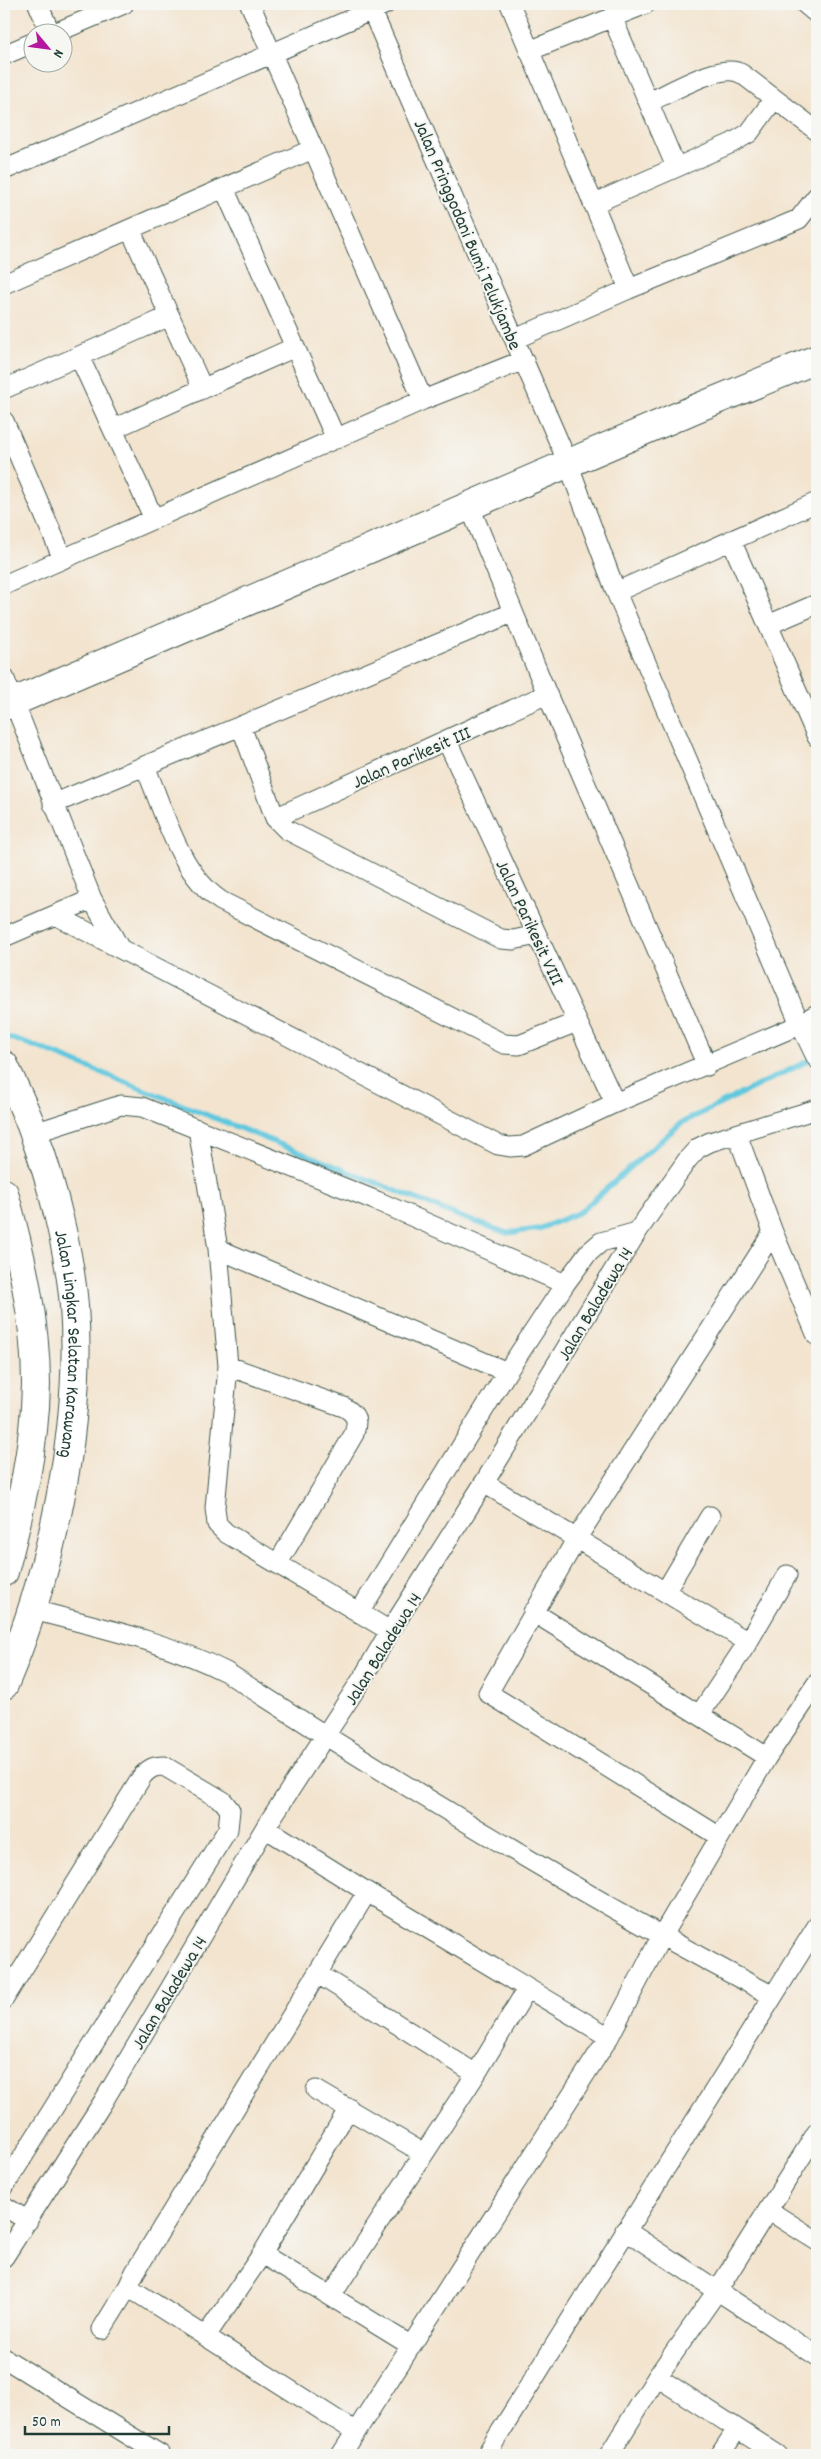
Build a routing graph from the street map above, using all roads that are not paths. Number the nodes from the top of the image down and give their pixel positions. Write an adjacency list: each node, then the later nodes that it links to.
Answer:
1 (38, 4): 10 (street)
2 (124, 4): 11 (street)
3 (250, 4): 14 (street)
4 (510, 4): 13 (street)
5 (646, 4): 9 (street)
6 (804, 4): 8 (street)
7 (376, 6): 14 (street); 29 (street, Jalan Pringgodani Bumi Telukjambe)
8 (817, 14)
9 (612, 17): 13 (street); 17 (street)
10 (46, 22)
11 (72, 26)
12 (22, 47): 15 (street)
13 (529, 51): 24 (street)
14 (272, 54): 19 (street); 21 (street)
15 (4, 55)
16 (774, 99): 17 (street); 18 (street); 20 (street)
17 (649, 102): 20 (street)
18 (817, 131)
19 (313, 149): 22 (street); 36 (street)
20 (676, 167): 24 (street)
21 (4, 170)
22 (224, 188): 25 (street); 30 (street)
23 (817, 196): 27 (street)
24 (593, 204): 27 (street)
25 (130, 229): 26 (street); 28 (street)
26 (4, 284)
27 (629, 289): 29 (street)
28 (170, 316): 31 (street); 35 (street)
29 (515, 339): 33 (street, Jalan Pringgodani Bumi Telukjambe)
30 (295, 347): 35 (street); 39 (street)
31 (79, 356): 34 (street); 38 (street)
32 (817, 359): 40 (main road)
33 (524, 360): 36 (street); 40 (street, Jalan Pringgodani Bumi Telukjambe)
34 (4, 389)
35 (203, 389): 38 (street)
36 (423, 400): 39 (street)
37 (4, 421): 45 (street)
38 (112, 429): 43 (street)
39 (336, 439): 43 (street)
40 (568, 464): 42 (main road); 47 (street, Jalan Pringgodani Bumi Telukjambe)
41 (817, 502): 44 (street)
42 (470, 507): 49 (street); 52 (main road)
43 (154, 519): 45 (street)
44 (731, 540): 47 (street); 50 (street)
45 (63, 560): 46 (street)
46 (4, 585)
47 (616, 592): 66 (street, Jalan Pringgodani Bumi Telukjambe)
48 (817, 604): 50 (street)
49 (512, 613): 51 (street); 53 (street)
50 (768, 625): 54 (street)
51 (546, 694): 55 (street, Jalan Parikesit III); 69 (street)
52 (7, 695): 57 (street)
53 (241, 726): 56 (street); 58 (street)
54 (817, 737)
55 (447, 741): 58 (street, Jalan Parikesit III); 61 (street, Jalan Parikesit VIII)
56 (145, 766): 57 (street); 65 (street)
57 (53, 804): 59 (street)
58 (275, 818): 61 (street)
59 (92, 899): 60 (street); 63 (street)
60 (55, 915): 62 (street); 63 (street)
61 (537, 934): 65 (street, Jalan Parikesit VIII)
62 (4, 938)
63 (119, 947): 70 (street)
64 (817, 1014): 66 (street)
65 (577, 1022): 70 (street, Jalan Parikesit VIII)
66 (800, 1024): 67 (street, Jalan Pringgodani Bumi Telukjambe); 69 (street)
67 (814, 1052)
68 (4, 1065): 73 (main road, Jalan Lingkar Selatan Karawang)
69 (707, 1066): 70 (street)
70 (614, 1103)
71 (817, 1109): 74 (street, Jalan Baladewa 14)
72 (198, 1129): 73 (street); 78 (street); 79 (street)
73 (34, 1134): 90 (main road, Jalan Lingkar Selatan Karawang)
74 (737, 1134): 76 (street, Jalan Baladewa 14); 77 (street)
75 (4, 1192): 87 (main road, Jalan Lingkar Selatan Karawang)
76 (637, 1232): 79 (street); 83 (street, Jalan Baladewa 14)
77 (774, 1232): 80 (street); 85 (street)
78 (218, 1250): 81 (street); 82 (street)
79 (565, 1284): 82 (street)
80 (817, 1336)
81 (228, 1366): 86 (street); 86 (street)
82 (507, 1372): 92 (street)
83 (484, 1483): 85 (street); 93 (street, Jalan Baladewa 14)
84 (710, 1516): 89 (street)
85 (577, 1538): 89 (street); 91 (street)
86 (278, 1563): 92 (street)
87 (4, 1572)
88 (787, 1575): 94 (street)
89 (665, 1592): 94 (street)
90 (33, 1610): 96 (main road, Jalan Lingkar Selatan Karawang); 98 (street)
91 (533, 1612): 97 (street); 101 (street)
92 (359, 1613): 93 (street)
93 (390, 1631): 98 (street, Jalan Baladewa 14)
94 (748, 1642): 97 (street)
95 (817, 1683): 99 (street)
96 (4, 1685)
97 (700, 1714): 99 (street)
98 (326, 1737): 100 (street, Jalan Baladewa 14); 104 (street)
99 (767, 1757): 101 (street)
100 (265, 1828): 102 (street); 118 (street, Jalan Baladewa 14)
101 (720, 1837): 104 (street)
102 (367, 1892): 105 (street); 106 (street)
103 (817, 1926): 107 (street)
104 (661, 1937): 107 (street); 109 (street)
105 (318, 1974): 110 (street); 123 (street)
106 (527, 1989): 109 (street); 110 (street)
107 (772, 1996): 119 (street)
108 (4, 2000): 115 (street)
109 (609, 2037): 128 (street)
110 (476, 2074): 114 (street)
111 (316, 2090): 112 (street)
112 (350, 2108): 114 (street); 121 (street)
113 (817, 2132): 117 (street)
114 (423, 2153): 125 (street)
115 (4, 2187)
116 (4, 2206): 118 (street)
117 (768, 2210): 120 (street); 124 (street)
118 (28, 2221): 122 (street, Jalan Baladewa 14)
119 (626, 2230): 124 (street); 136 (street)
120 (817, 2241)
121 (262, 2254): 125 (street); 127 (street)
122 (4, 2257)
123 (128, 2287): 126 (street); 127 (street)
124 (716, 2291): 129 (street); 131 (street)
125 (331, 2296): 128 (street)
126 (102, 2329)
127 (206, 2336): 133 (street)
128 (410, 2345): 133 (street)
129 (817, 2356)
130 (4, 2358): 134 (street)
131 (658, 2377): 132 (street); 137 (street)
132 (737, 2430): 138 (street); 139 (street)
133 (356, 2432): 135 (street)
134 (161, 2455)
135 (342, 2455)
136 (486, 2455)
137 (609, 2455)
138 (720, 2455)
139 (778, 2455)

